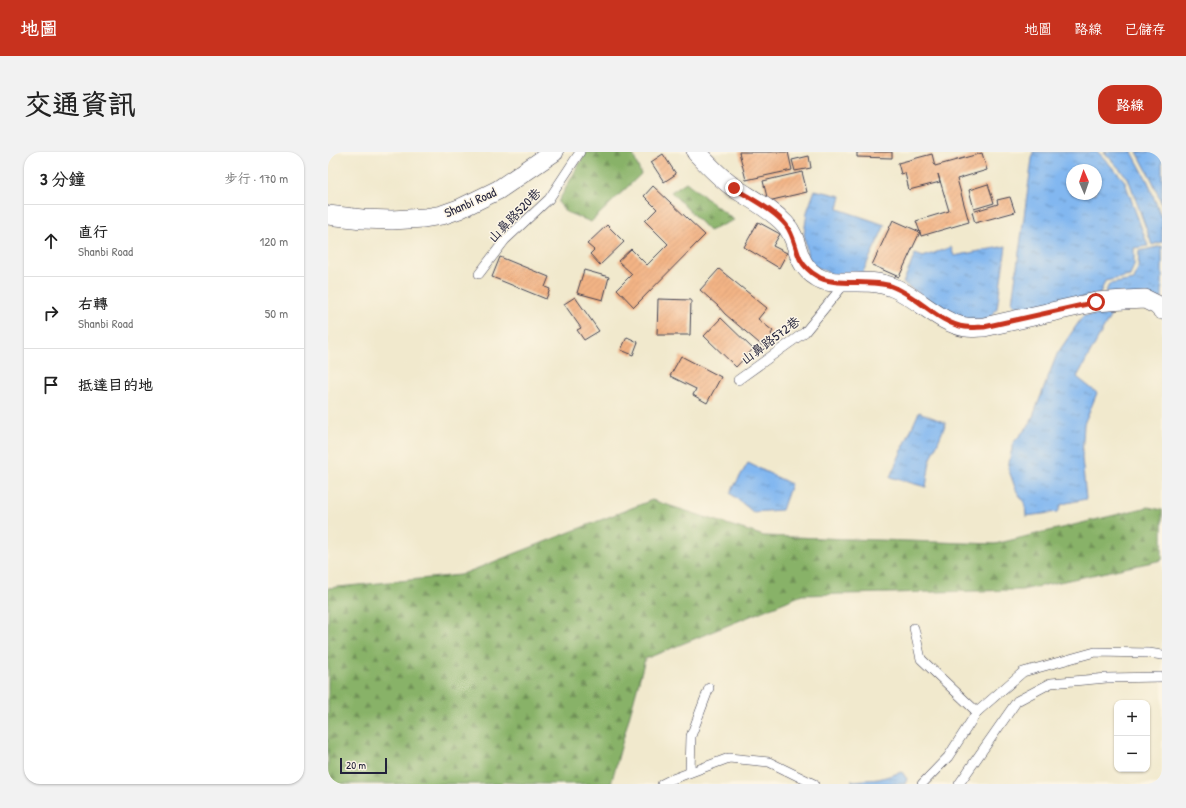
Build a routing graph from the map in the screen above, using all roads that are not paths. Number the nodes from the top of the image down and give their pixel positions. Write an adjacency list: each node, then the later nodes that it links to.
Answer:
1 (554, 152): 4 (street, Shanbi Road)
2 (580, 152): 5 (lane, 山鼻路520巷)
3 (696, 152): 6 (street)
4 (328, 215)
5 (479, 274)
6 (847, 282): 7 (street); 8 (lane, 山鼻路572巷)
7 (1162, 310)
8 (738, 380)
9 (914, 628): 13 (lane)
10 (1162, 655): 13 (lane)
11 (1162, 677): 18 (lane)
12 (709, 688): 14 (lane)
13 (977, 712): 17 (lane)
14 (690, 772): 15 (lane); 16 (lane)
15 (662, 784)
16 (814, 784)
17 (922, 784)
18 (959, 784)

